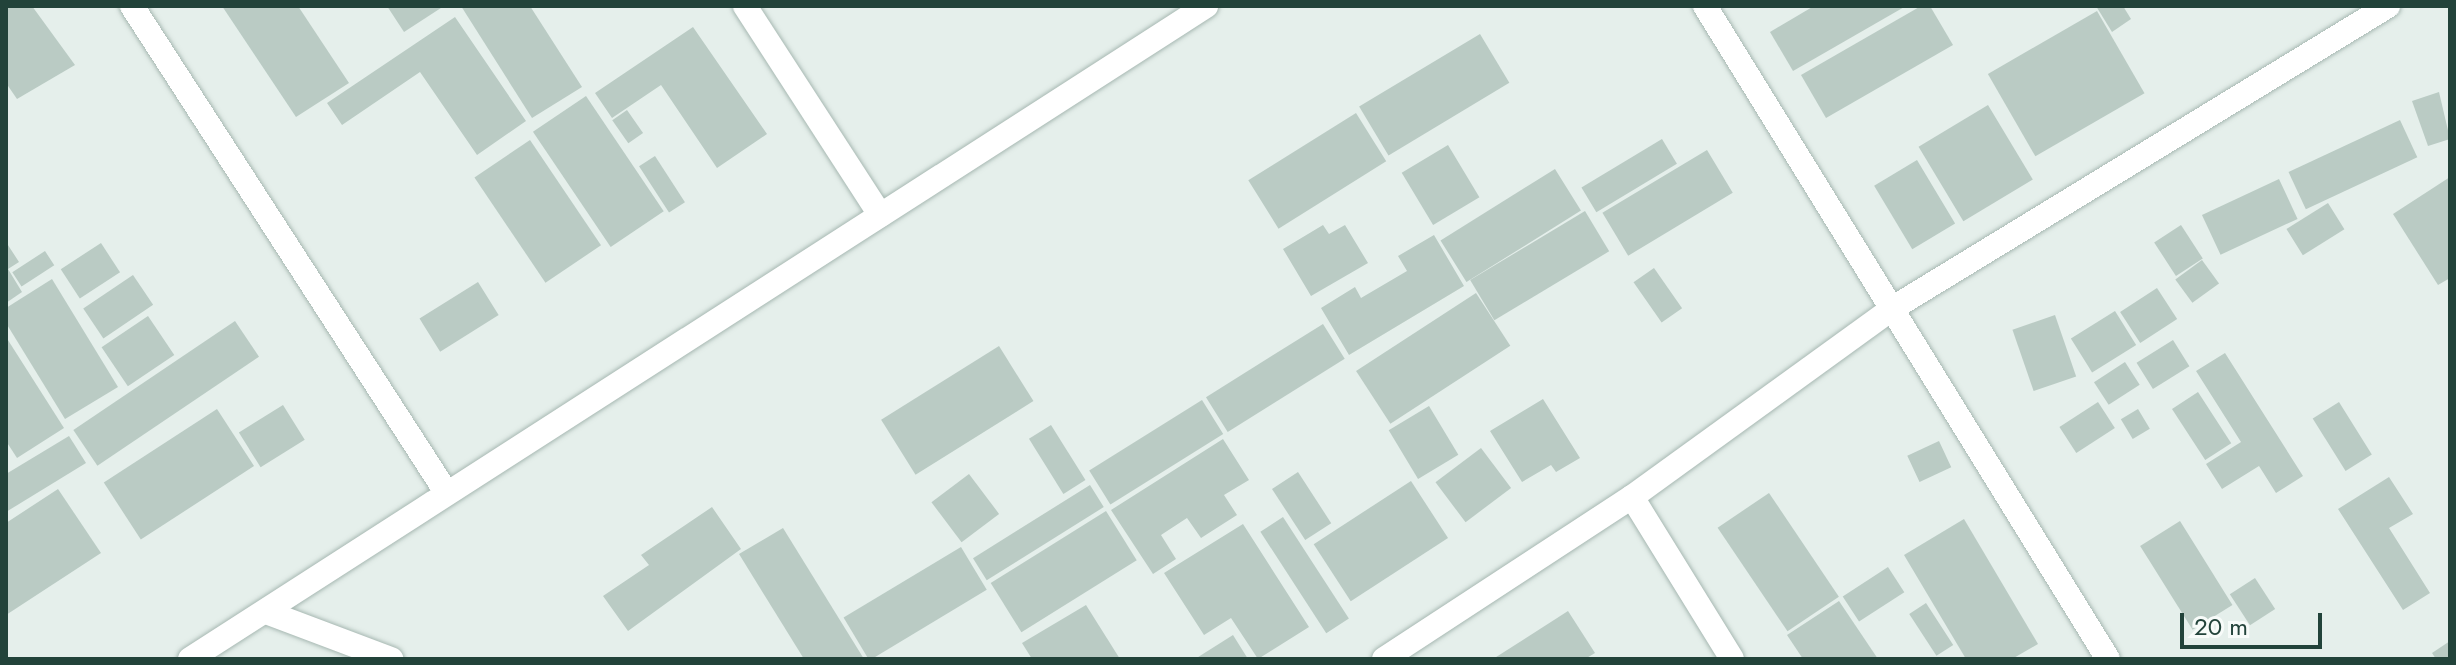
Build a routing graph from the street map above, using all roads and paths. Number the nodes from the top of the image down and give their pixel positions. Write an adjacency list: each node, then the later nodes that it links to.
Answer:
1 (132, 6): 8 (street)
2 (745, 6): 6 (street)
3 (1206, 6): 6 (street)
4 (1705, 6): 7 (street)
5 (2388, 6): 7 (street)
6 (880, 215): 8 (street)
7 (1893, 308): 9 (street); 15 (street)
8 (446, 492): 10 (street)
9 (1632, 497): 13 (street); 14 (street)
10 (266, 612): 11 (street); 12 (street)
11 (190, 659)
12 (391, 659)
13 (1384, 659)
14 (1732, 659)
15 (2108, 659)

